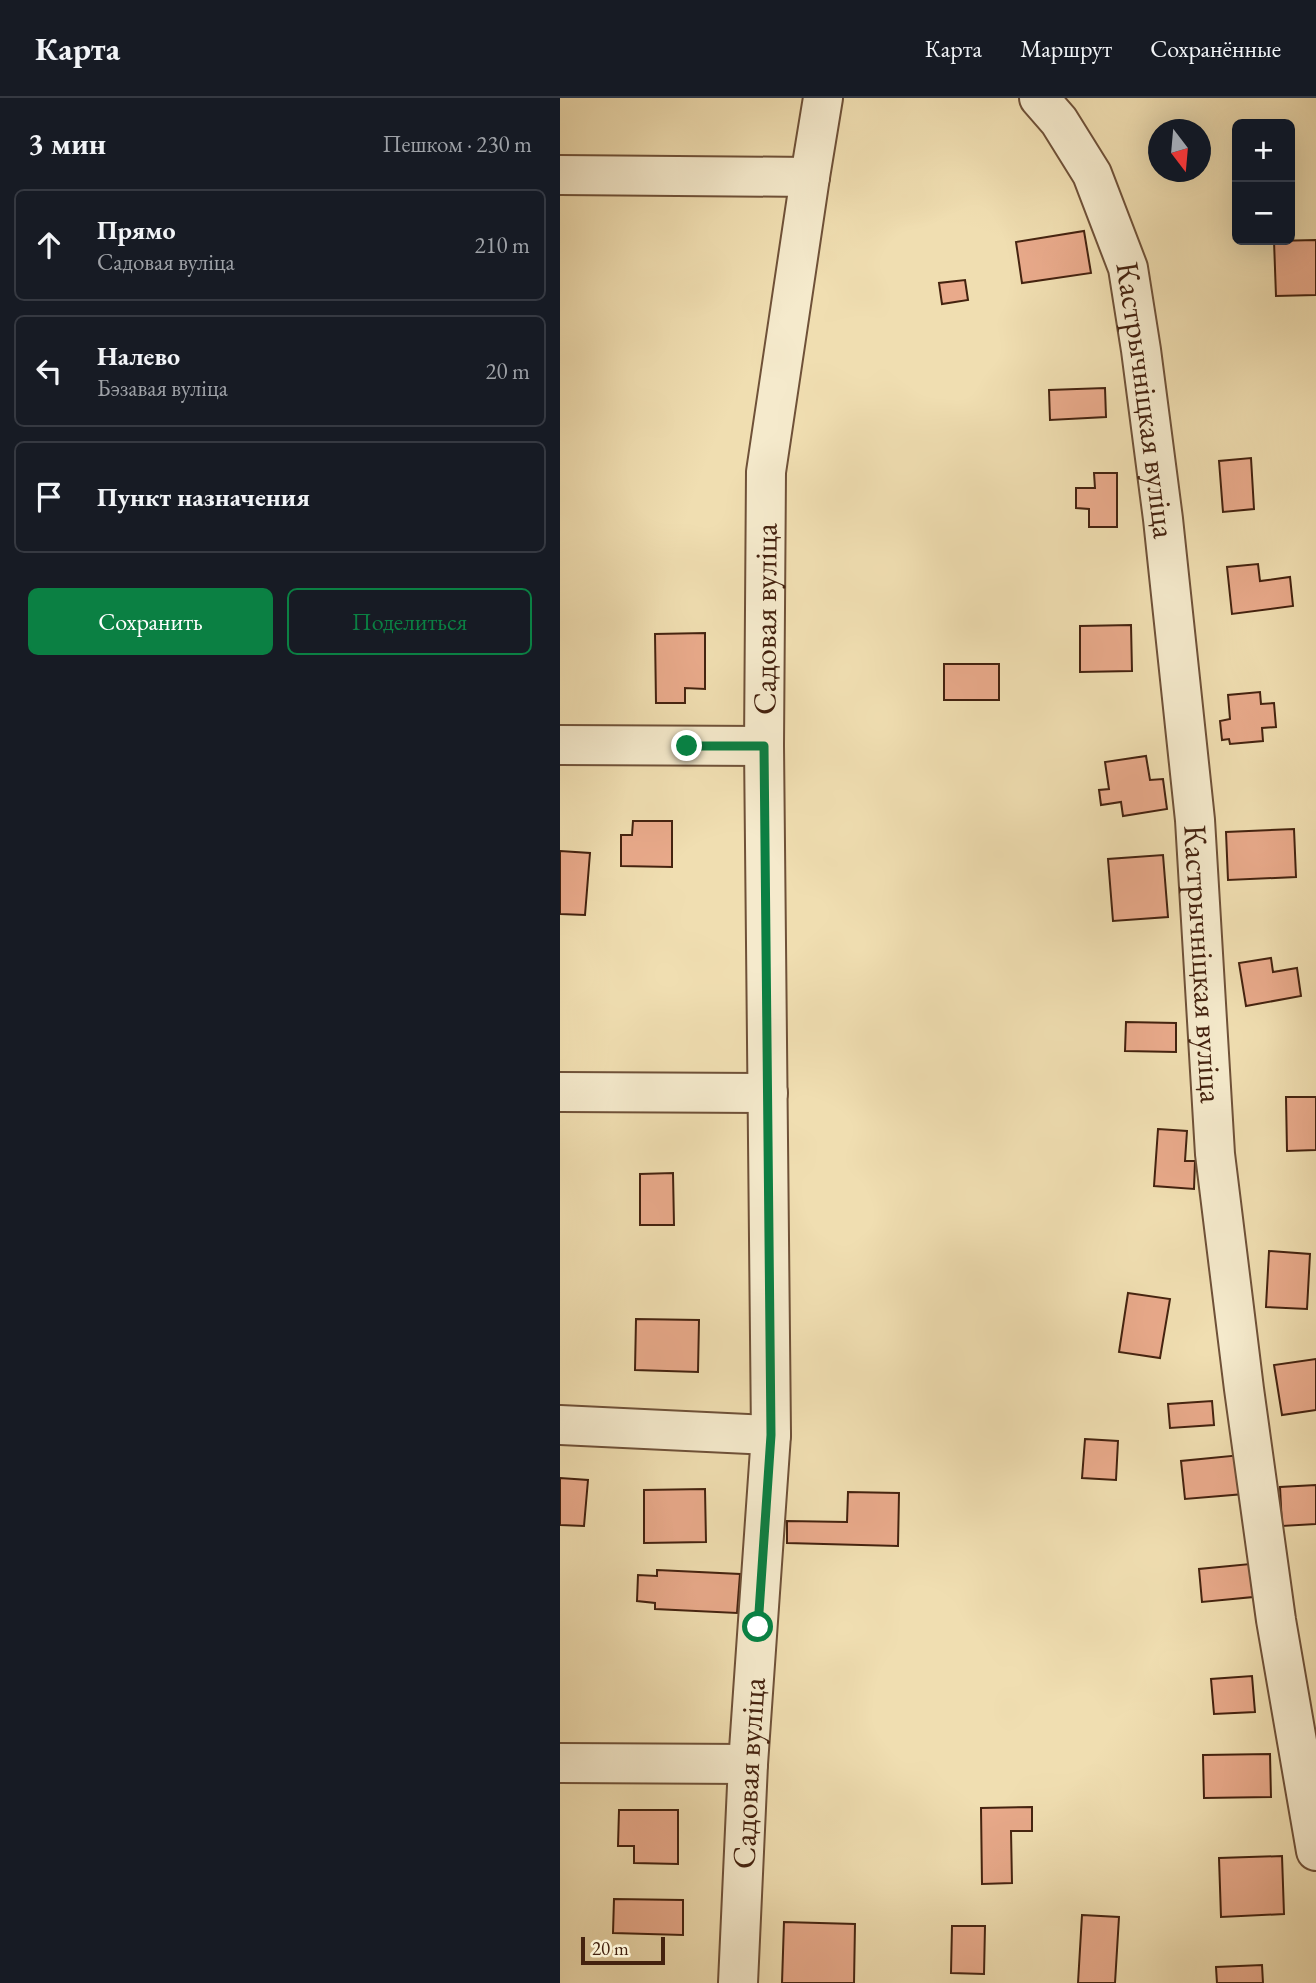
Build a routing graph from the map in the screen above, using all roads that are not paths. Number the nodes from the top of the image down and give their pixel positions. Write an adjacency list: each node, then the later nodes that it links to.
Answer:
1 (823, 98): 4 (street, Садовая вуліца)
2 (1039, 98): 13 (street, Кастрычніцкая вуліца)
3 (560, 175): 4 (street)
4 (810, 177): 6 (street, Садовая вуліца)
5 (560, 745): 6 (street)
6 (764, 746): 8 (street, Садовая вуліца)
7 (560, 1092): 8 (street)
8 (768, 1093): 10 (street, Садовая вуліца)
9 (560, 1425): 10 (street)
10 (771, 1435): 12 (street, Садовая вуліца)
11 (560, 1763): 12 (street)
12 (748, 1764): 14 (street, Садовая вуліца)
13 (1316, 1851)
14 (738, 1983)

